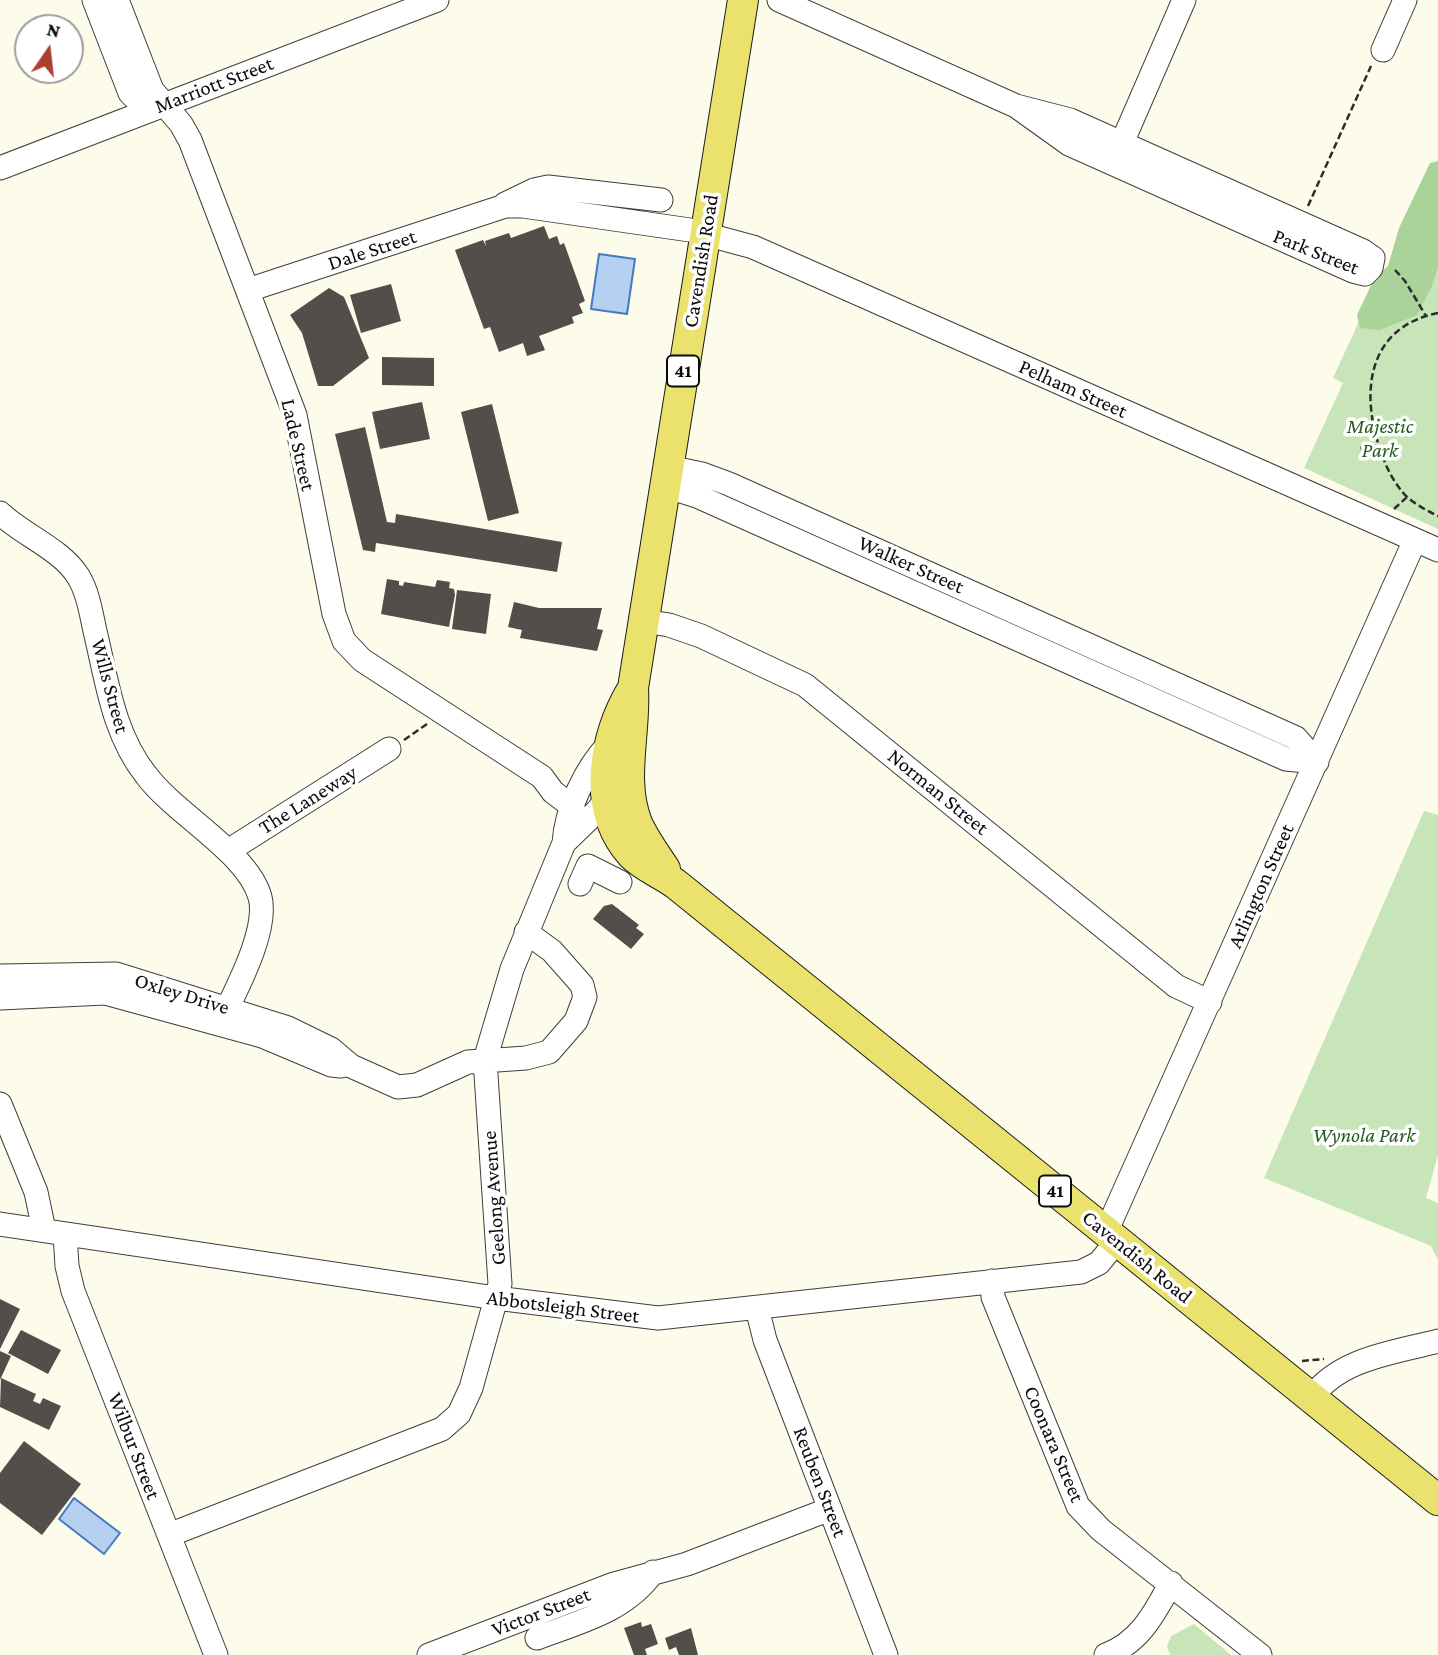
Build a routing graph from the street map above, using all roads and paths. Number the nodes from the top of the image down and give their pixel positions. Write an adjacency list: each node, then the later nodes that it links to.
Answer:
1 (94, 0): 10 (street, Lade Street)
2 (117, 0): 10 (street, Lade Street)
3 (743, 0): 16 (main road, Cavendish Road / 41)
4 (779, 0): 9 (street, Park Street)
5 (1184, 0): 11 (street)
6 (1405, 0): 8 (street)
7 (433, 1): 10 (street, Marriott Street)
8 (1384, 50): 15 (path)
9 (1016, 106): 11 (street, Park Street); 11 (street, Park Street)
10 (155, 108): 12 (street, Marriott Street); 18 (street, Lade Street)
11 (1122, 143)
12 (0, 168)
13 (662, 200): 14 (street, Dale Street)
14 (496, 208): 16 (street, Dale Street); 18 (street, Dale Street)
15 (1306, 213)
16 (705, 234): 21 (main road, Cavendish Road / 41); 24 (street, Pelham Street)
17 (1395, 270): 20 (path)
18 (248, 290): 35 (street, Lade Street)
19 (1438, 313): 20 (path)
20 (1426, 316): 23 (path)
21 (667, 476): 26 (main road, Cavendish Road / 41); 27 (street, Walker Street); 29 (street, Walker Street)
22 (0, 513): 36 (street, Wills Street)
23 (1438, 516)
24 (1415, 540): 25 (street, Pelham Street); 33 (street, Arlington Street)
25 (1438, 551)
26 (644, 621): 28 (main road, Cavendish Road / 41); 43 (street, Norman Street)
27 (1150, 673): 29 (street); 33 (street, Walker Street)
28 (633, 688): 34 (main road, Cavendish Road / 41); 35 (main road, Cavendish Road / 41)
29 (1141, 694): 33 (street, Walker Street)
30 (426, 725): 31 (path)
31 (413, 735)
32 (389, 749): 36 (street, The Laneway)
33 (1317, 762): 43 (street, Arlington Street)
34 (629, 776): 35 (street, Geelong Avenue); 38 (main road, Cavendish Road / 41)
35 (587, 805): 38 (main road, Cavendish Road / 41); 40 (street, Geelong Avenue)
36 (228, 850): 44 (street, Wills Street)
37 (620, 882): 39 (street)
38 (672, 882): 50 (main road, Cavendish Road / 41)
39 (580, 884)
40 (526, 932): 45 (street, Geelong Avenue); 45 (street, Oxley Drive)
41 (0, 976): 44 (street, Oxley Drive)
42 (0, 999): 46 (street, Oxley Drive)
43 (1210, 1002): 50 (street, Arlington Street)
44 (228, 1007): 46 (street, Oxley Drive)
45 (485, 1060): 46 (street, Oxley Drive); 52 (street, Geelong Avenue)
46 (351, 1066)
47 (0, 1104): 49 (street, Wilbur Street)
48 (0, 1224): 49 (street, Abbotsleigh Street)
49 (55, 1232): 52 (street, Abbotsleigh Street); 60 (street, Wilbur Street)
50 (1112, 1237): 51 (street, Abbotsleigh Street); 57 (main road, Cavendish Road / 41)
51 (992, 1281): 53 (street, Abbotsleigh Street); 62 (street, Coonara Street)
52 (496, 1298): 53 (street, Abbotsleigh Street); 60 (street, Geelong Avenue)
53 (757, 1308): 59 (street, Reuben Street)
54 (1438, 1341): 57 (street)
55 (1329, 1358): 56 (path)
56 (1299, 1362)
57 (1311, 1398): 58 (main road, Cavendish Road / 41)
58 (1438, 1500)
59 (830, 1508): 61 (street, Victor Street); 66 (street, Reuben Street)
60 (169, 1535): 64 (street, Wilbur Street)
61 (653, 1572): 63 (street, Victor Street); 65 (street, Victor Street)
62 (1171, 1583): 67 (street); 68 (street, Coonara Street)
63 (537, 1638)
64 (216, 1655)
65 (429, 1655)
66 (886, 1655)
67 (1106, 1655)
68 (1260, 1655)

